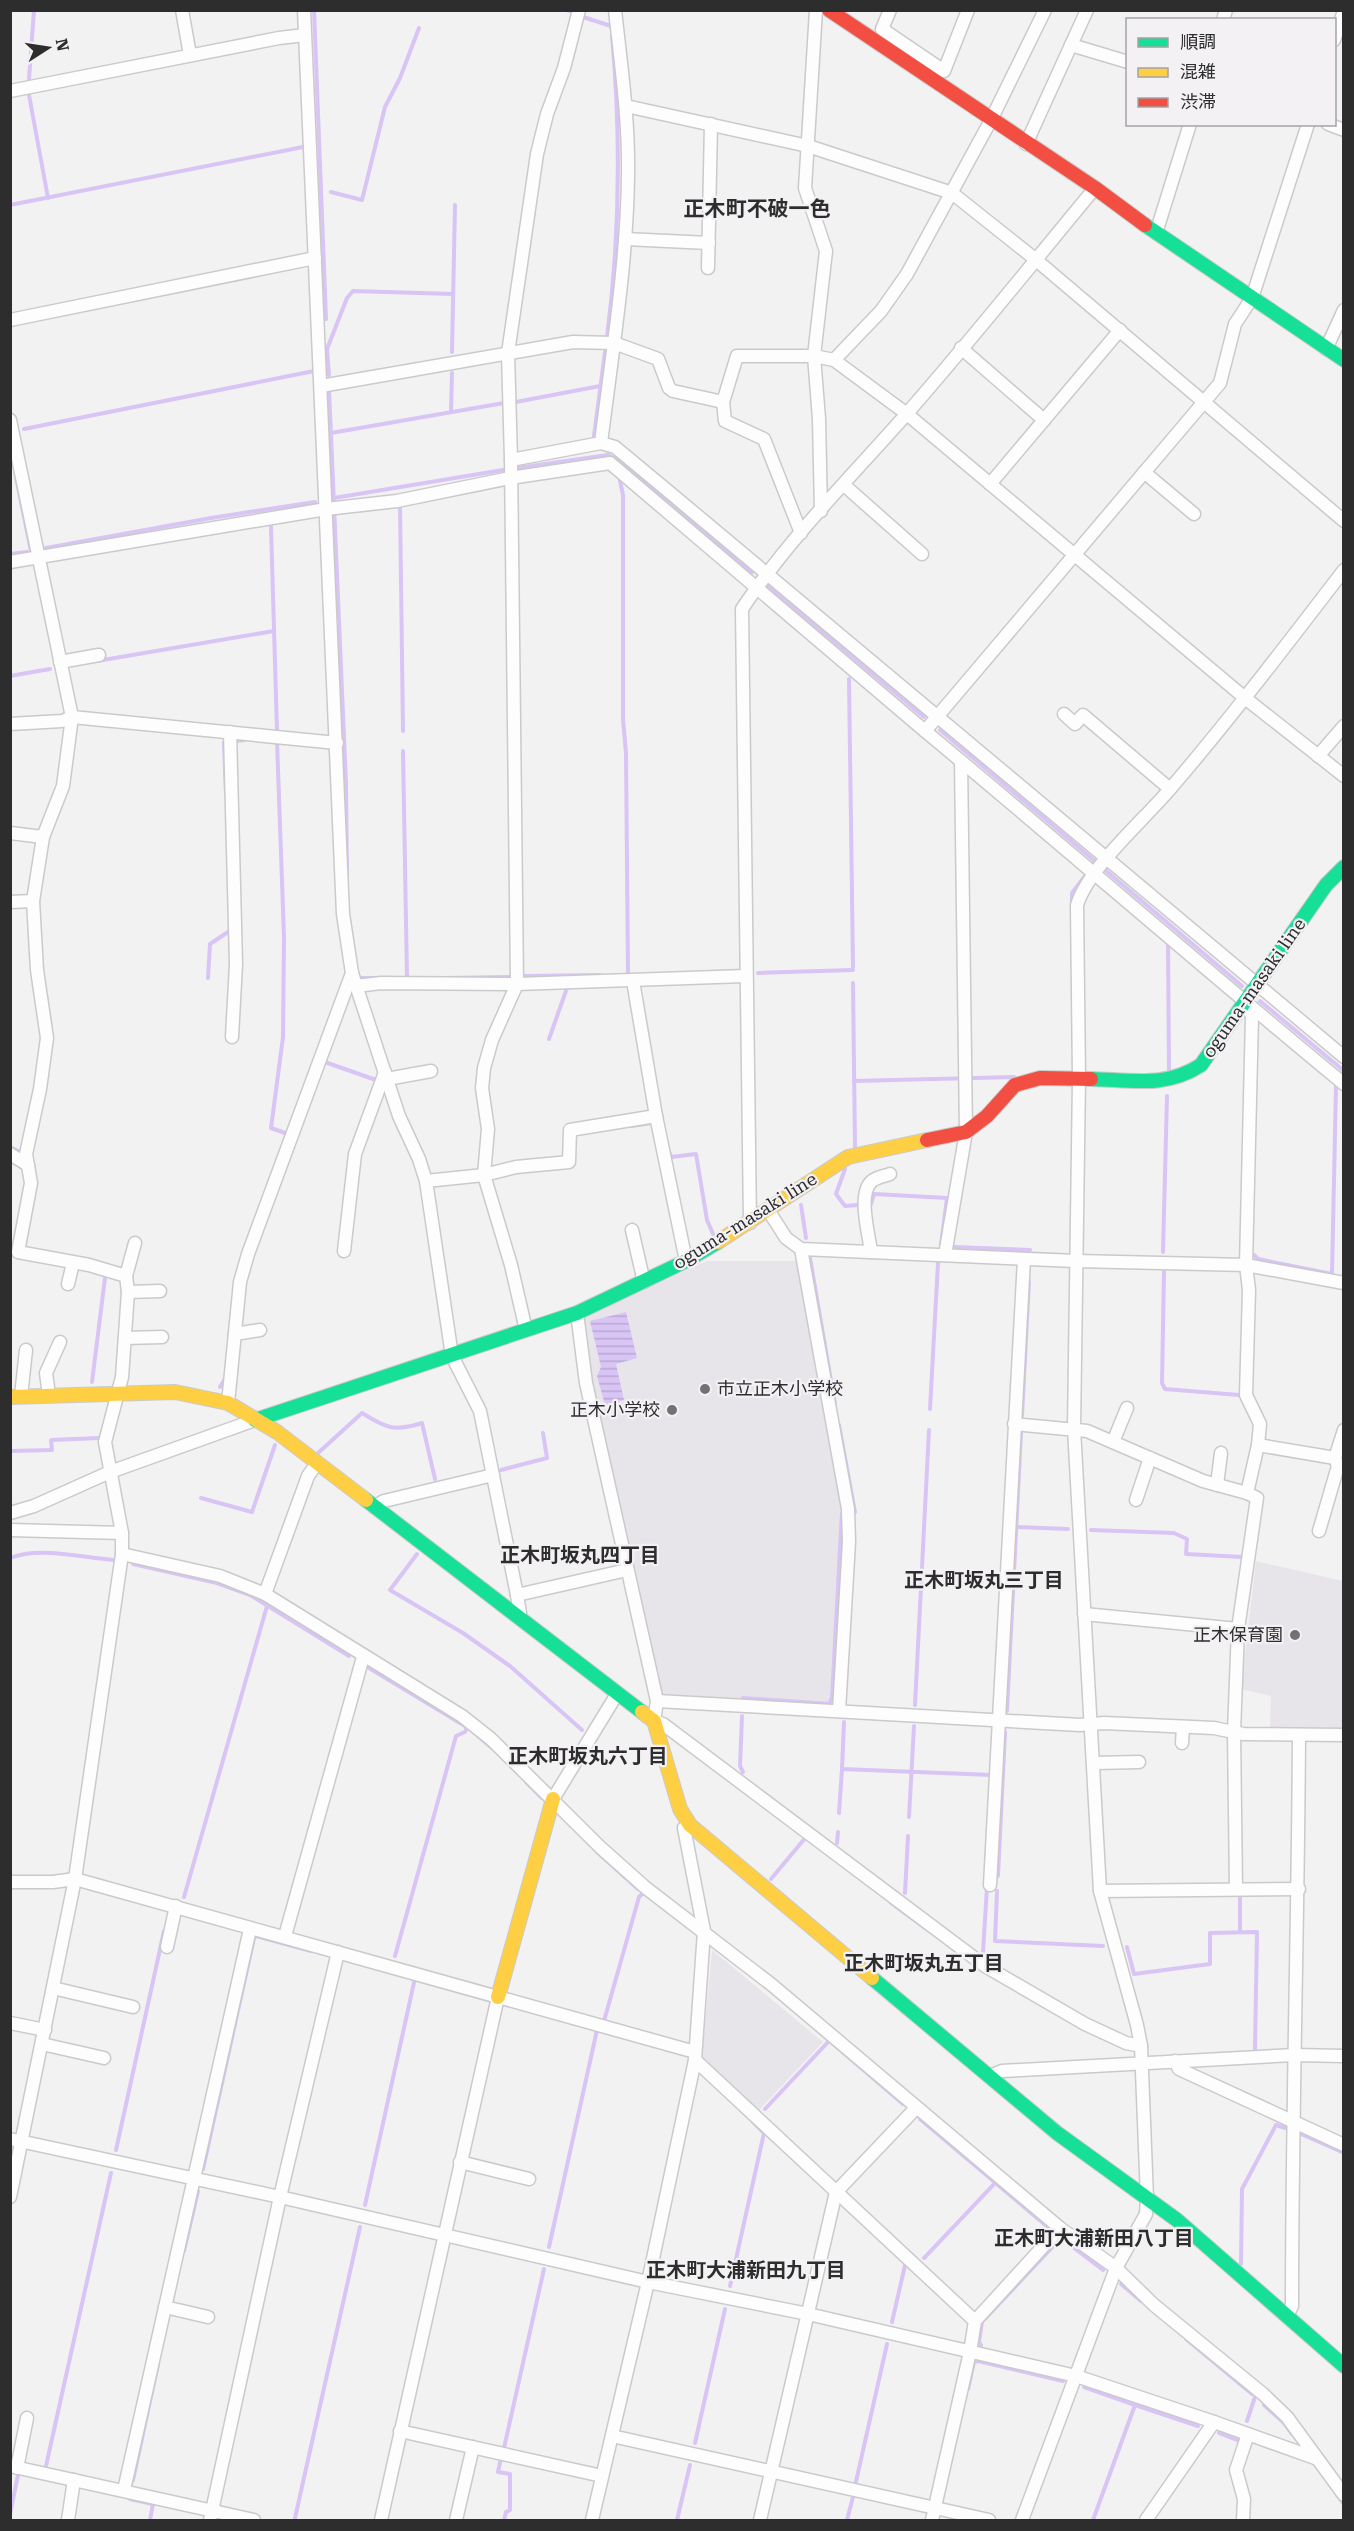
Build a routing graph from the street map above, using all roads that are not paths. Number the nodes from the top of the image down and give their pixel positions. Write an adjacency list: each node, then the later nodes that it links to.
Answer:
1 (182, 10): 15 (street)
2 (304, 10): 12 (street)
3 (579, 10): 40 (street)
4 (615, 10): 18 (street)
5 (816, 10): 24 (street)
6 (829, 10): 19 (street)
7 (890, 10): 8 (street)
8 (968, 10)
9 (1045, 10): 19 (street)
10 (1087, 10): 14 (street)
11 (1344, 12): 13 (street)
12 (305, 35): 15 (street); 30 (street)
13 (1336, 37)
14 (1071, 45): 16 (street); 23 (street)
15 (190, 55): 17 (street)
16 (1126, 61)
17 (10, 91)
18 (626, 106): 20 (street); 28 (street)
19 (991, 120): 23 (street); 26 (street)
20 (711, 124): 24 (street); 29 (street)
21 (1189, 126): 27 (street)
22 (1307, 126): 33 (street)
23 (1026, 144): 25 (street)
24 (808, 146): 26 (street); 41 (street)
25 (1095, 188): 27 (street); 31 (street)
26 (952, 193): 31 (street); 42 (street)
27 (1156, 232): 33 (street)
28 (625, 239): 29 (street); 37 (street)
29 (709, 243): 32 (street)
30 (315, 258): 35 (street); 44 (street)
31 (1035, 259): 36 (street); 38 (street)
32 (708, 268)
33 (1252, 298): 39 (street); 46 (street)
34 (1344, 310): 39 (street)
35 (10, 320)
36 (1120, 330): 46 (street); 49 (street)
37 (614, 343): 40 (street); 45 (street); 50 (street)
38 (961, 348): 47 (street); 49 (street)
39 (1326, 349): 43 (street)
40 (508, 353): 44 (street); 51 (street)
41 (813, 356): 42 (street); 45 (street); 57 (street)
42 (834, 360): 47 (street)
43 (1344, 360)
44 (321, 386): 56 (street)
45 (723, 402): 60 (street)
46 (1204, 403): 52 (street); 59 (street)
47 (907, 414): 54 (street); 55 (street)
48 (10, 420): 63 (street)
49 (1044, 420): 54 (street)
50 (601, 443): 51 (street); 66 (street)
51 (511, 460): 53 (street)
52 (1144, 472): 58 (street); 62 (street)
53 (510, 478): 56 (street); 67 (street); 93 (street)
54 (990, 484): 62 (street)
55 (844, 485): 57 (street); 61 (street)
56 (326, 509): 63 (street); 78 (street)
57 (821, 510): 60 (street)
58 (1194, 514)
59 (1344, 521)
60 (801, 533): 66 (street)
61 (922, 554)
62 (1073, 554): 70 (street); 72 (street)
63 (39, 558): 64 (street); 69 (street)
64 (10, 562)
65 (1344, 570): 70 (street)
66 (768, 575): 67 (street); 72 (street)
67 (756, 587): 76 (street); 91 (street)
68 (99, 655): 69 (street)
69 (60, 662): 73 (street)
70 (1245, 698): 79 (street); 82 (street)
71 (1064, 714): 82 (street)
72 (938, 716): 76 (street); 85 (street)
73 (72, 717): 74 (street); 77 (street); 84 (street)
74 (10, 724)
75 (1344, 726): 79 (street)
76 (925, 731): 80 (street)
77 (230, 732): 78 (street); 97 (street)
78 (337, 743): 90 (street)
79 (1318, 756): 81 (street)
80 (961, 761): 87 (street); 104 (street)
81 (1344, 776)
82 (1170, 789): 85 (street)
83 (10, 833): 84 (street)
84 (44, 837): 88 (street)
85 (1106, 861): 87 (street); 95 (street)
86 (1344, 867): 95 (street, oguma-masaki line)
87 (1094, 871): 96 (street); 101 (street)
88 (33, 901): 89 (street); 106 (street)
89 (10, 902)
90 (352, 974): 94 (street); 133 (street)
91 (745, 976): 92 (street); 111 (street)
92 (633, 981): 93 (street); 103 (street)
93 (517, 984): 94 (street); 108 (street)
94 (356, 986): 100 (street)
95 (1256, 986): 96 (street, oguma-masaki line); 98 (street)
96 (1245, 1002): 101 (street, oguma-masaki line); 102 (street); 123 (street)
97 (232, 1037)
98 (1344, 1058)
99 (430, 1071): 100 (street)
100 (386, 1075): 109 (street); 116 (street)
101 (1078, 1079): 104 (street, oguma-masaki line); 121 (street)
102 (1344, 1084)
103 (656, 1116): 108 (street); 120 (street)
104 (966, 1132): 110 (street, oguma-masaki line); 118 (street)
105 (10, 1155): 106 (street)
106 (28, 1165): 113 (street)
107 (890, 1174): 117 (street)
108 (484, 1175): 109 (street); 132 (street)
109 (426, 1181): 138 (street)
110 (768, 1210): 111 (street, oguma-masaki line); 115 (street)
111 (750, 1223): 120 (street, oguma-masaki line)
112 (632, 1230): 125 (street)
113 (16, 1236): 122 (street)
114 (135, 1243): 124 (street)
115 (801, 1249): 117 (street); 174 (street)
116 (344, 1251)
117 (871, 1252): 118 (street)
118 (945, 1255): 119 (street)
119 (1024, 1259): 121 (street); 145 (street)
120 (686, 1261): 125 (street, oguma-masaki line)
121 (1076, 1262): 123 (street); 146 (street)
122 (73, 1263): 124 (street); 127 (street)
123 (1246, 1265): 126 (street); 149 (street)
124 (126, 1276): 129 (street)
125 (644, 1282): 130 (street, oguma-masaki line)
126 (1344, 1283)
127 (68, 1284)
128 (160, 1290): 129 (street)
129 (128, 1292): 135 (street)
130 (578, 1313): 132 (street, oguma-masaki line); 165 (street)
131 (261, 1330): 133 (street)
132 (526, 1330): 138 (street, oguma-masaki line)
133 (235, 1334): 142 (street)
134 (162, 1337): 135 (street)
135 (125, 1338): 139 (street)
136 (60, 1342): 140 (street)
137 (26, 1350): 141 (street)
138 (453, 1356): 144 (street, oguma-masaki line); 155 (street)
139 (117, 1393): 140 (street); 142 (street); 154 (street)
140 (48, 1395): 141 (street)
141 (16, 1396)
142 (228, 1403): 144 (street)
143 (1127, 1408): 148 (street)
144 (255, 1420): 152 (street); 154 (street)
145 (1014, 1424): 146 (street); 176 (street)
146 (1074, 1429): 148 (street); 168 (street)
147 (1344, 1430): 153 (street)
148 (1113, 1442): 151 (street)
149 (1258, 1445): 153 (street); 157 (street)
150 (1221, 1453): 156 (street)
151 (1150, 1458): 156 (street); 158 (street)
152 (317, 1463): 159 (street); 166 (street)
153 (1339, 1464): 162 (street)
154 (110, 1472): 160 (street); 163 (street)
155 (493, 1475): 159 (street); 167 (street)
156 (1218, 1485): 157 (street)
157 (1247, 1493): 170 (street)
158 (1136, 1500)
159 (374, 1507): 169 (street)
160 (10, 1513)
161 (10, 1530): 163 (street)
162 (1319, 1531)
163 (122, 1533): 164 (street)
164 (122, 1554): 166 (street); 187 (street)
165 (627, 1570): 167 (street); 173 (street)
166 (265, 1594): 171 (street)
167 (517, 1595): 169 (street)
168 (1084, 1614): 170 (street); 177 (street)
169 (519, 1617): 172 (street)
170 (1238, 1629): 179 (street)
171 (363, 1658): 185 (street); 196 (street)
172 (617, 1694): 175 (street); 185 (street)
173 (657, 1701): 174 (street); 175 (street)
174 (839, 1711): 176 (street)
175 (654, 1721): 186 (street); 205 (street)
176 (999, 1721): 177 (street); 189 (street)
177 (1092, 1724): 178 (street); 184 (street)
178 (1183, 1727): 179 (street); 182 (street)
179 (1234, 1732): 180 (street); 190 (street)
180 (1299, 1734): 181 (street); 191 (street)
181 (1344, 1735)
182 (1182, 1743)
183 (1139, 1762): 184 (street)
184 (1094, 1763): 192 (street)
185 (553, 1799): 195 (street); 200 (street)
186 (690, 1825): 195 (street); 212 (street)
187 (75, 1879): 188 (street); 193 (street); 199 (street)
188 (10, 1882)
189 (990, 1885)
190 (1236, 1889): 191 (street); 192 (street)
191 (1299, 1889): 206 (street)
192 (1100, 1891): 205 (street)
193 (176, 1906): 194 (street); 197 (street)
194 (250, 1929): 196 (street); 218 (street)
195 (704, 1931): 207 (street); 213 (street)
196 (285, 1936): 198 (street)
197 (167, 1947)
198 (338, 1952): 200 (street); 222 (street)
199 (53, 1988): 201 (street); 203 (street)
200 (498, 1997): 207 (street); 217 (street)
201 (133, 2007)
202 (10, 2023): 203 (street)
203 (45, 2030): 204 (street)
204 (42, 2044): 209 (street); 215 (street)
205 (1140, 2046): 211 (street)
206 (1294, 2055): 208 (street); 210 (street); 214 (street)
207 (695, 2056): 220 (street); 227 (street)
208 (1344, 2056)
209 (104, 2058)
210 (1175, 2061): 211 (street); 214 (street)
211 (1141, 2064): 212 (street); 223 (street)
212 (990, 2076): 223 (street)
213 (916, 2108): 220 (street); 224 (street)
214 (1292, 2122): 216 (street); 230 (street)
215 (16, 2140): 218 (street); 221 (street)
216 (1344, 2145)
217 (460, 2162): 219 (street); 225 (street)
218 (194, 2179): 222 (street); 228 (street)
219 (529, 2179)
220 (836, 2192): 229 (street); 232 (street)
221 (10, 2197)
222 (280, 2197): 225 (street); 250 (street)
223 (1147, 2198): 226 (street); 230 (street)
224 (1060, 2228): 226 (street); 232 (street)
225 (443, 2236): 227 (street); 238 (street)
226 (1116, 2268): 235 (street); 242 (street)
227 (648, 2282): 229 (street); 240 (street)
228 (165, 2307): 231 (street); 247 (street)
229 (807, 2314): 233 (street); 244 (street)
230 (1287, 2316): 234 (street)
231 (208, 2317)
232 (975, 2321): 233 (street)
233 (970, 2352): 235 (street); 249 (street)
234 (1344, 2366)
235 (1076, 2376): 237 (street); 259 (street)
236 (27, 2418): 243 (street)
237 (1214, 2422): 239 (street); 260 (street)
238 (400, 2431): 241 (street); 253 (street)
239 (1248, 2434): 242 (street); 261 (street)
240 (612, 2436): 244 (street); 245 (street)
241 (473, 2447): 245 (street); 254 (street)
242 (1315, 2458): 248 (street)
243 (14, 2467): 246 (street)
244 (770, 2471): 249 (street); 256 (street)
245 (602, 2476): 255 (street)
246 (74, 2481): 247 (street); 251 (street)
247 (124, 2490): 250 (street)
248 (1344, 2495)
249 (935, 2508): 257 (street); 258 (street)
250 (211, 2516): 252 (street)
251 (68, 2520)
252 (254, 2520)
253 (381, 2520)
254 (456, 2520)
255 (592, 2520)
256 (760, 2520)
257 (932, 2520)
258 (989, 2520)
259 (1022, 2520)
260 (1146, 2520)
261 (1243, 2520)

